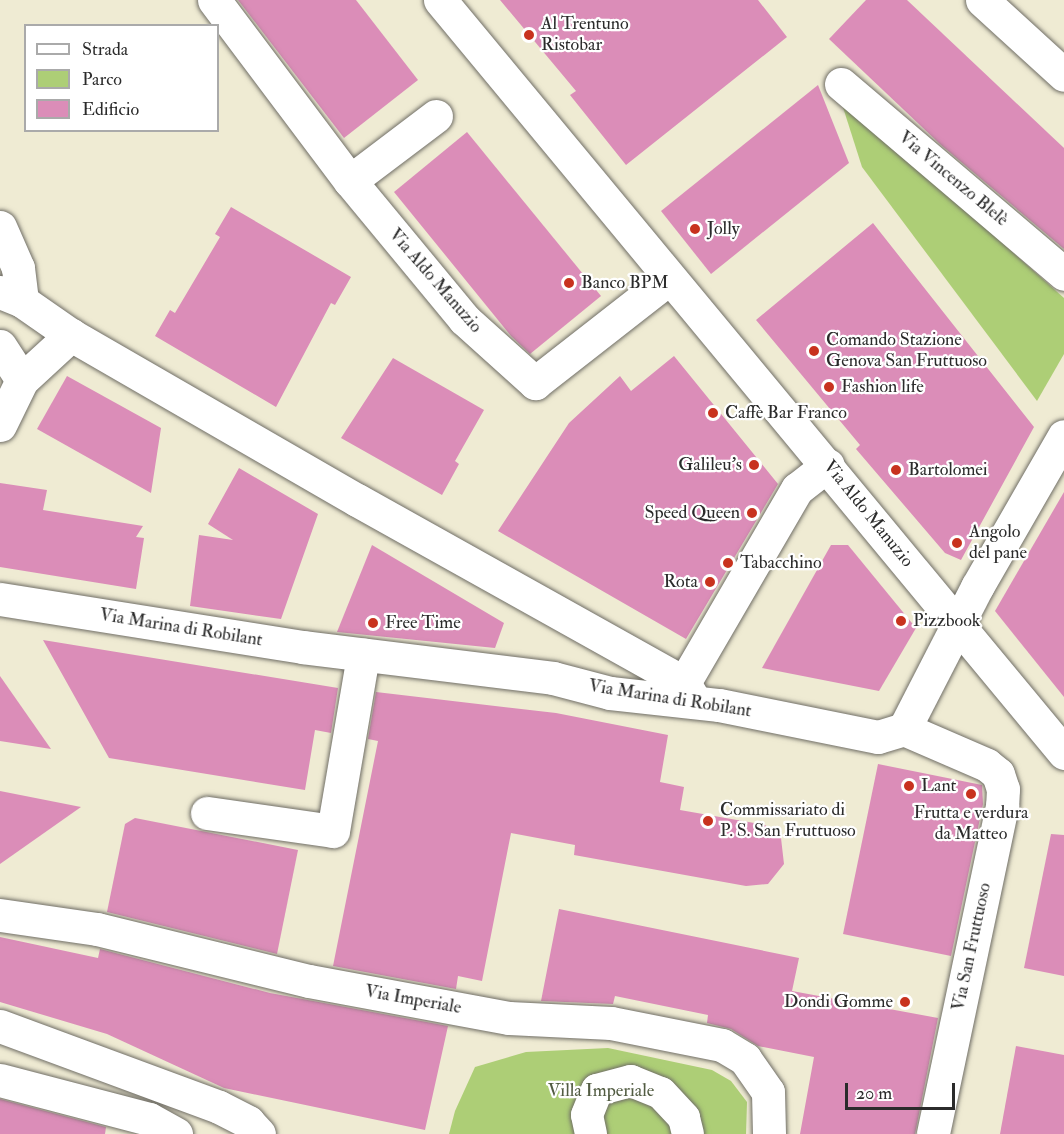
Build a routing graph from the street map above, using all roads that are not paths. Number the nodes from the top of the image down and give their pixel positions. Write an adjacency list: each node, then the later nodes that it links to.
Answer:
1 (214, 0): 7 (street, Via Aldo Manuzio)
2 (440, 0): 10 (street, Via Aldo Manuzio)
3 (982, 0): 4 (street)
4 (1064, 75)
5 (841, 84): 9 (street, Via Vincenzo Blelè)
6 (436, 116): 7 (street)
7 (350, 181): 10 (street, Via Aldo Manuzio)
8 (0, 227): 11 (street)
9 (1064, 274)
10 (668, 279): 17 (street, Via Aldo Manuzio)
11 (11, 297): 12 (street)
12 (71, 334): 14 (street); 21 (street)
13 (0, 346): 14 (street)
14 (22, 381): 15 (street)
15 (0, 425)
16 (1064, 437): 19 (street)
17 (828, 465): 19 (street, Via Aldo Manuzio); 21 (street)
18 (0, 599): 20 (street, Via Marina di Robilant)
19 (958, 627): 22 (street); 23 (street, Via Aldo Manuzio)
20 (363, 655): 21 (street, Via Marina di Robilant); 24 (street)
21 (689, 692): 22 (street, Via Marina di Robilant)
22 (903, 729): 33 (street, Via San Fruttuoso)
23 (1064, 753)
24 (207, 813)
25 (0, 915): 32 (street, Via Imperiale)
26 (0, 1026): 29 (street)
27 (0, 1080): 28 (street)
28 (176, 1134)
29 (259, 1134)
30 (591, 1134): 31 (street)
31 (688, 1134)
32 (769, 1134)
33 (933, 1134)

